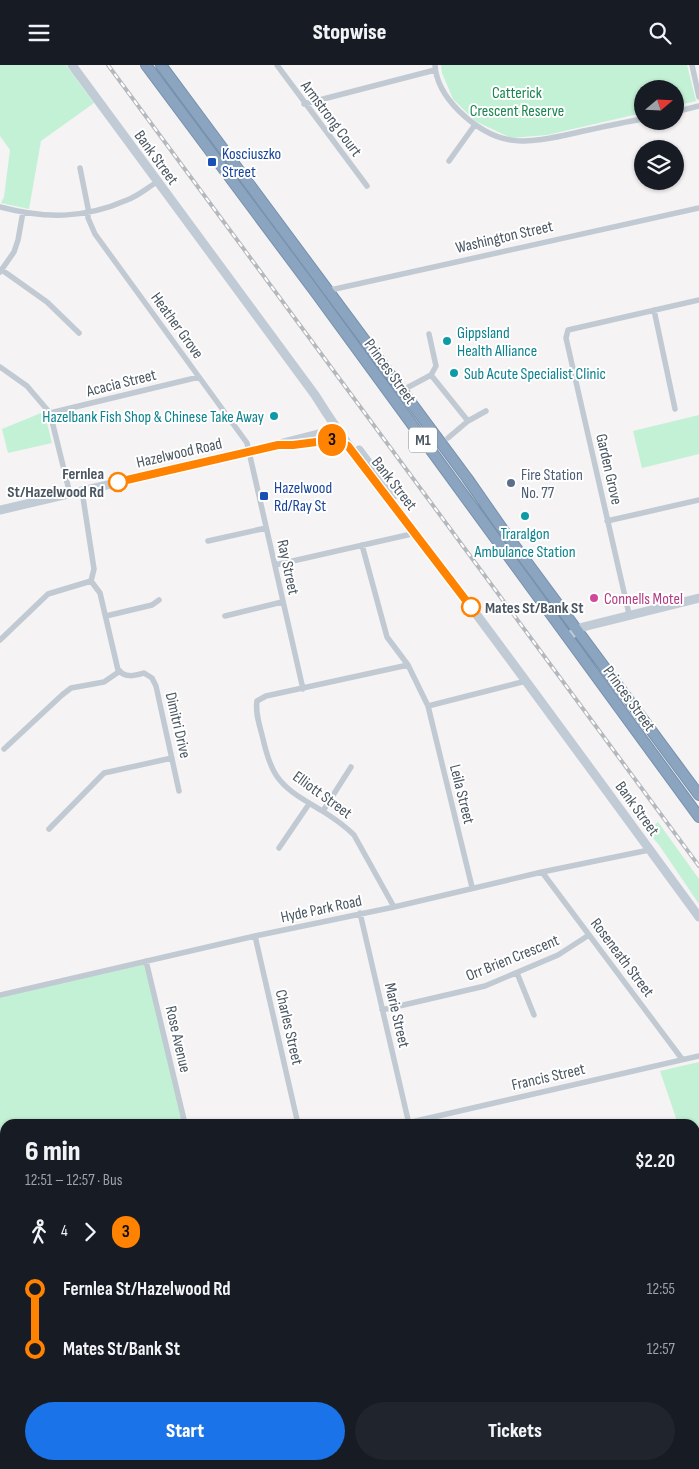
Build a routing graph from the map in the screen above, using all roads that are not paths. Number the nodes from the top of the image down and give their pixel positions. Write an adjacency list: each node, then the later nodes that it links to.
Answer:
1 (72, 65): 15 (main road, Bank Street)
2 (146, 65): 23 (highway, Princes Street / M1)
3 (161, 65): 22 (highway, Princes Street / M1)
4 (277, 65): 8 (street, Armstrong Court)
5 (692, 65): 7 (street)
6 (435, 67): 8 (street); 12 (street)
7 (699, 97)
8 (304, 104): 16 (street, Armstrong Court)
9 (699, 106): 10 (street)
10 (684, 109)
11 (634, 121): 12 (street)
12 (474, 126): 13 (street)
13 (449, 161)
14 (80, 168): 20 (street, Heather Grove)
15 (157, 182): 20 (street); 36 (main road, Bank Street)
16 (367, 186)
17 (0, 207): 19 (street)
18 (699, 208): 22 (street, Washington Street)
19 (23, 212): 20 (street); 21 (street)
20 (87, 214): 30 (street, Heather Grove)
21 (1, 271): 26 (street)
22 (329, 290): 23 (street, Washington Street); 31 (highway, Princes Street / M1)
23 (316, 293): 60 (highway, Princes Street / M1)
24 (699, 299): 25 (street)
25 (654, 310): 32 (street); 46 (street, Garden Grove)
26 (79, 333)
27 (429, 334): 29 (street)
28 (0, 367): 34 (street)
29 (431, 375): 31 (street); 35 (street)
30 (199, 377): 34 (street, Acacia Street); 41 (street, Heather Grove)
31 (403, 390): 59 (highway, Princes Street / M1)
32 (675, 409)
33 (486, 411): 35 (street)
34 (50, 413): 43 (street)
35 (468, 421): 37 (street)
36 (338, 429): 38 (main road); 39 (main road); 40 (main road, Bank Street); 48 (main road)
37 (448, 438)
38 (332, 440): 39 (main road); 40 (main road)
39 (278, 445): 41 (main road, Hazelwood Road)
40 (348, 446): 48 (main road, Bank Street)
41 (249, 452): 42 (main road, Hazelwood Road); 47 (street, Ray Street)
42 (82, 491): 43 (main road, Hazelwood Road); 52 (street)
43 (70, 493): 45 (main road, Hazelwood Road)
44 (699, 499): 46 (street)
45 (0, 510)
46 (607, 521): 56 (street, Garden Grove)
47 (266, 527): 49 (street); 51 (street, Ray Street)
48 (416, 533): 50 (street); 64 (main road, Bank Street)
49 (208, 541)
50 (362, 545): 51 (street); 62 (street, Leila Street)
51 (275, 565): 55 (street, Ray Street)
52 (91, 581): 57 (street); 61 (street)
53 (699, 598): 56 (main road)
54 (159, 600): 57 (street)
55 (282, 602): 58 (street); 65 (street, Ray Street)
56 (629, 614): 59 (main road)
57 (106, 616): 63 (street)
58 (225, 616)
59 (578, 629): 60 (main road); 71 (highway, Princes Street / M1)
60 (568, 637): 74 (highway, Princes Street / M1)
61 (0, 640)
62 (408, 665): 65 (street, Elliott Street); 66 (street, Leila Street)
63 (120, 671): 67 (street); 68 (street, Dimitri Drive)
64 (526, 681): 66 (street); 77 (main road, Bank Street)
65 (303, 689): 72 (street, Elliott Street)
66 (428, 706): 79 (street, Leila Street)
67 (4, 749)
68 (172, 758): 70 (street, Dimitri Drive); 75 (street)
69 (351, 767): 73 (street)
70 (179, 791)
71 (699, 795)
72 (308, 804): 73 (street, Elliott Street); 76 (street)
73 (323, 811): 80 (street, Elliott Street)
74 (699, 817)
75 (49, 829)
76 (279, 848)
77 (649, 850): 78 (street, Hyde Park Road); 82 (main road, Bank Street)
78 (542, 871): 79 (street, Hyde Park Road); 83 (street, Roseneath Street)
79 (472, 887): 80 (street, Hyde Park Road)
80 (394, 907): 81 (street, Hyde Park Road)
81 (360, 913): 84 (street, Hyde Park Road); 88 (street, Marie Street)
82 (699, 917)
83 (590, 935): 86 (street, Orr Brien Crescent); 91 (street, Roseneath Street)
84 (255, 936): 85 (street, Hyde Park Road); 93 (street, Charles Street)
85 (146, 961): 87 (street, Hyde Park Road); 92 (street, Rose Avenue)
86 (517, 973): 88 (street, Orr Brien Crescent); 89 (street)
87 (0, 995)
88 (382, 1010): 94 (street, Marie Street)
89 (534, 1015)
90 (699, 1056): 91 (street, Francis Street)
91 (682, 1059): 95 (street, Francis Street)
92 (183, 1119)
93 (297, 1119)
94 (406, 1119)
95 (424, 1119)

